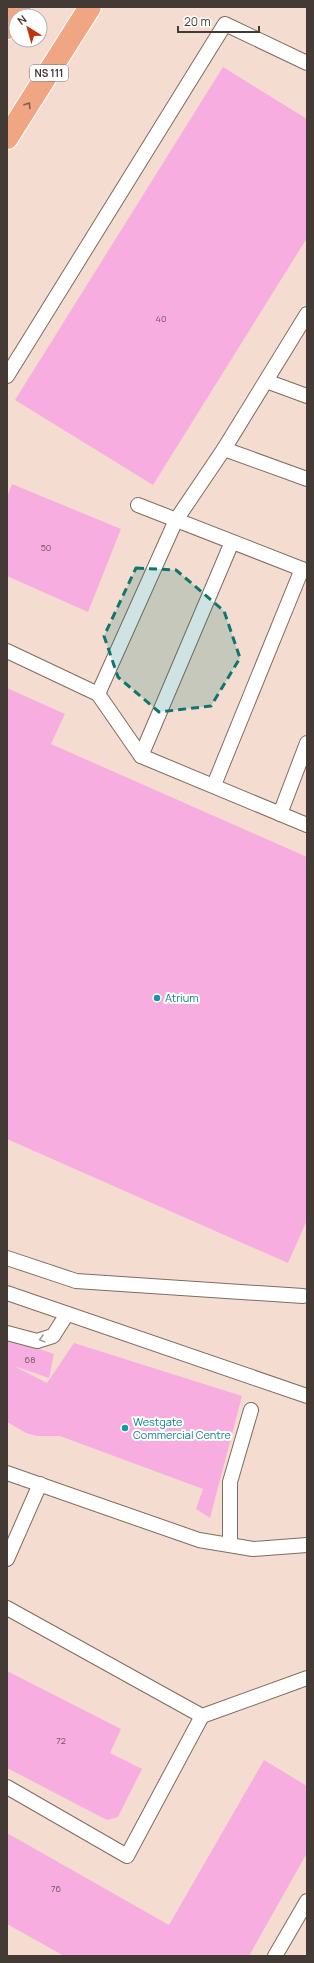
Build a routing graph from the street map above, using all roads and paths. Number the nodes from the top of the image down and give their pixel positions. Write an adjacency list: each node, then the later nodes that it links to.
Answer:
1 (20, 7): 3 (highway)
2 (90, 7): 5 (highway, NS 111, one-way to 2)
3 (7, 28)
4 (307, 64): 7 (lane)
5 (7, 138)
6 (307, 314): 8 (lane)
7 (7, 376)
8 (266, 382): 9 (lane); 10 (lane)
9 (307, 396)
10 (224, 449): 11 (lane); 13 (lane)
11 (307, 479)
12 (138, 505): 13 (lane)
13 (176, 520): 14 (lane); 17 (lane)
14 (232, 542): 15 (lane); 19 (lane)
15 (304, 570): 20 (lane)
16 (7, 651): 17 (lane)
17 (98, 694): 19 (lane)
18 (307, 743): 21 (lane)
19 (141, 756): 20 (lane)
20 (214, 785): 21 (lane)
21 (280, 814): 22 (lane)
22 (307, 825)
23 (7, 1258): 25 (lane)
24 (7, 1293): 26 (lane)
25 (306, 1294)
26 (67, 1314): 27 (lane, one-way to 27); 28 (lane)
27 (7, 1333)
28 (307, 1396)
29 (251, 1410): 32 (lane)
30 (7, 1472): 31 (lane)
31 (40, 1484): 32 (lane); 34 (lane)
32 (230, 1545): 33 (lane)
33 (307, 1545)
34 (7, 1558)
35 (7, 1608): 37 (lane)
36 (307, 1678): 37 (lane)
37 (202, 1716): 38 (lane)
38 (7, 1787)
39 (307, 1901): 40 (lane)
40 (275, 1956)

